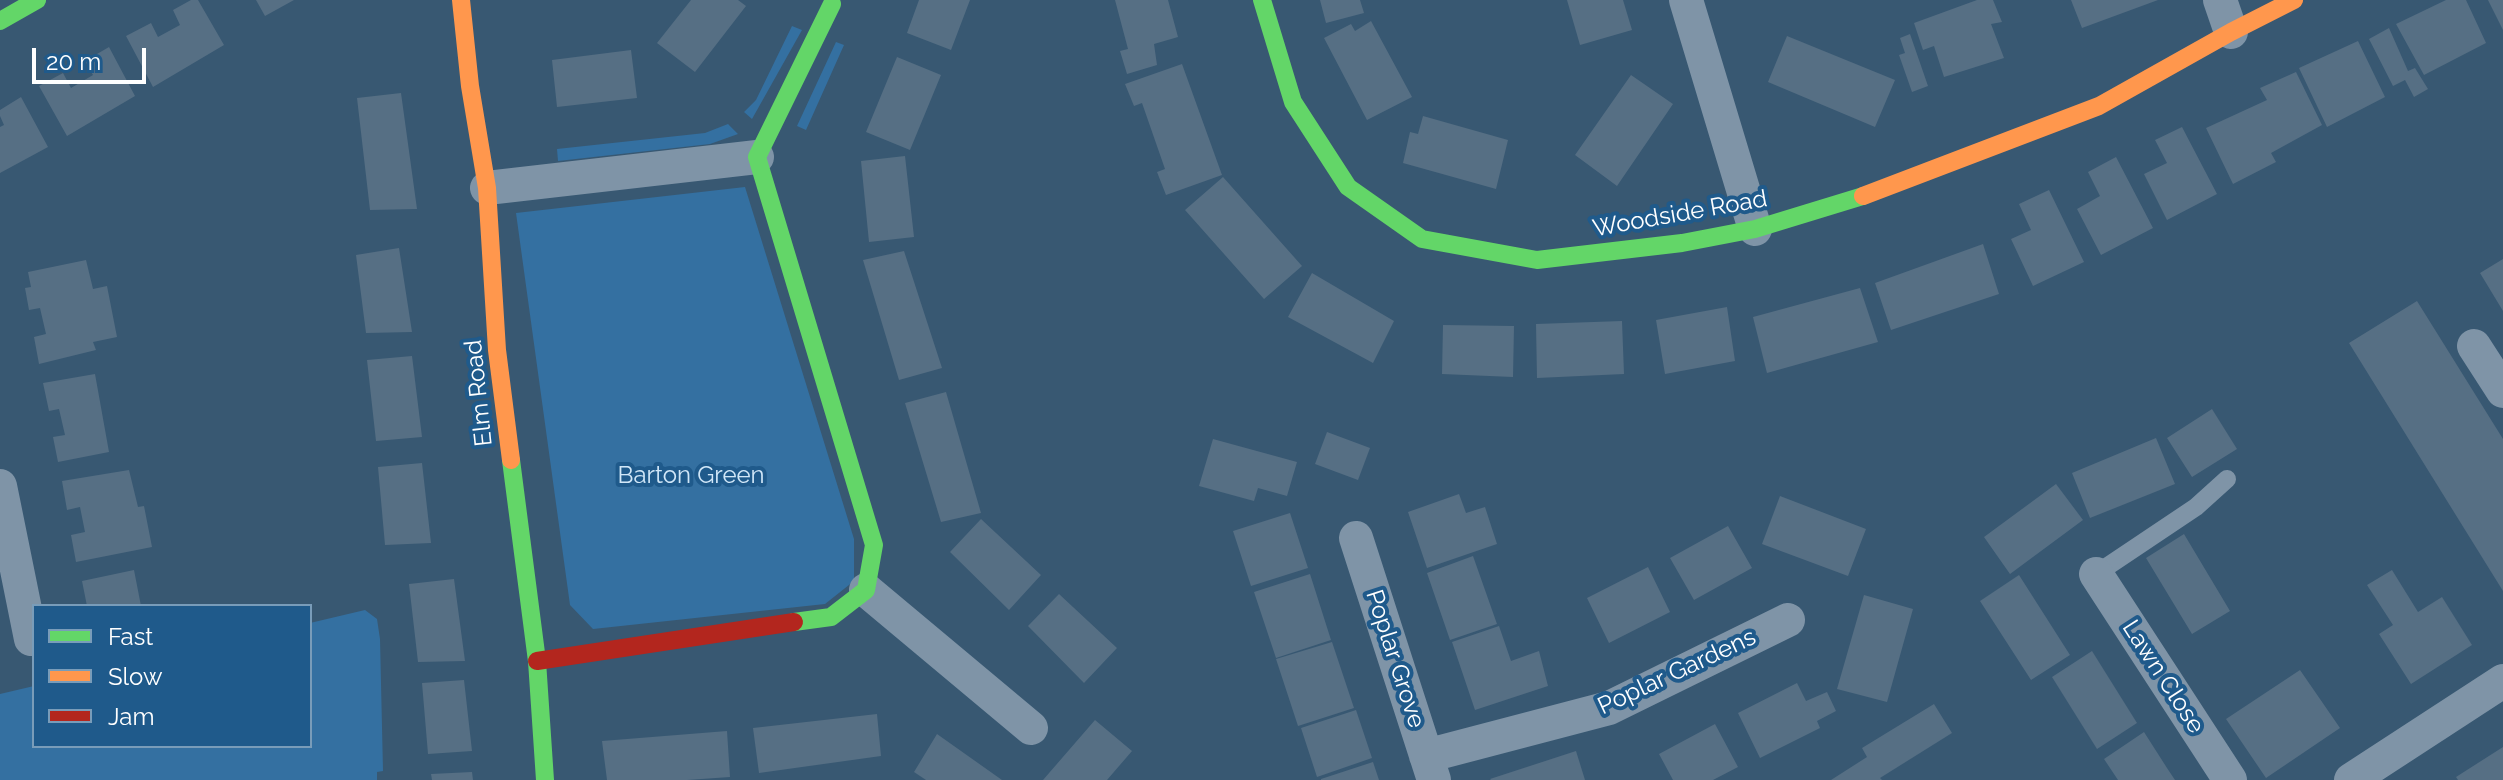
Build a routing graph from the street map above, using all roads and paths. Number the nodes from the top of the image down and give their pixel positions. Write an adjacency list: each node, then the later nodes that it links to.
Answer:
1 (37, 0): 8 (street)
2 (461, 0): 11 (street, Elm Road)
3 (1262, 0): 12 (street, Woodside Road)
4 (1686, 0): 12 (street)
5 (2220, 0): 9 (street)
6 (2294, 0): 9 (street, Woodside Road)
7 (832, 4): 10 (street)
8 (0, 21)
9 (2231, 32): 12 (street, Woodside Road)
10 (757, 157): 11 (street); 19 (street)
11 (487, 188): 22 (street, Elm Road)
12 (1755, 229)
13 (2474, 346): 14 (street)
14 (2503, 391)
15 (2227, 479): 18 (lane)
16 (0, 486): 21 (street)
17 (1356, 538): 25 (street, Poplar Grove)
18 (2096, 574): 27 (street, Lawn Close)
19 (866, 590): 22 (street); 24 (street)
20 (1788, 620): 25 (street, Poplar Gardens)
21 (31, 639)
22 (537, 661): 26 (street, Elm Road)
23 (2503, 681): 28 (street)
24 (1031, 728)
25 (1430, 768)
26 (545, 780)
27 (2230, 780)
28 (2353, 780)

